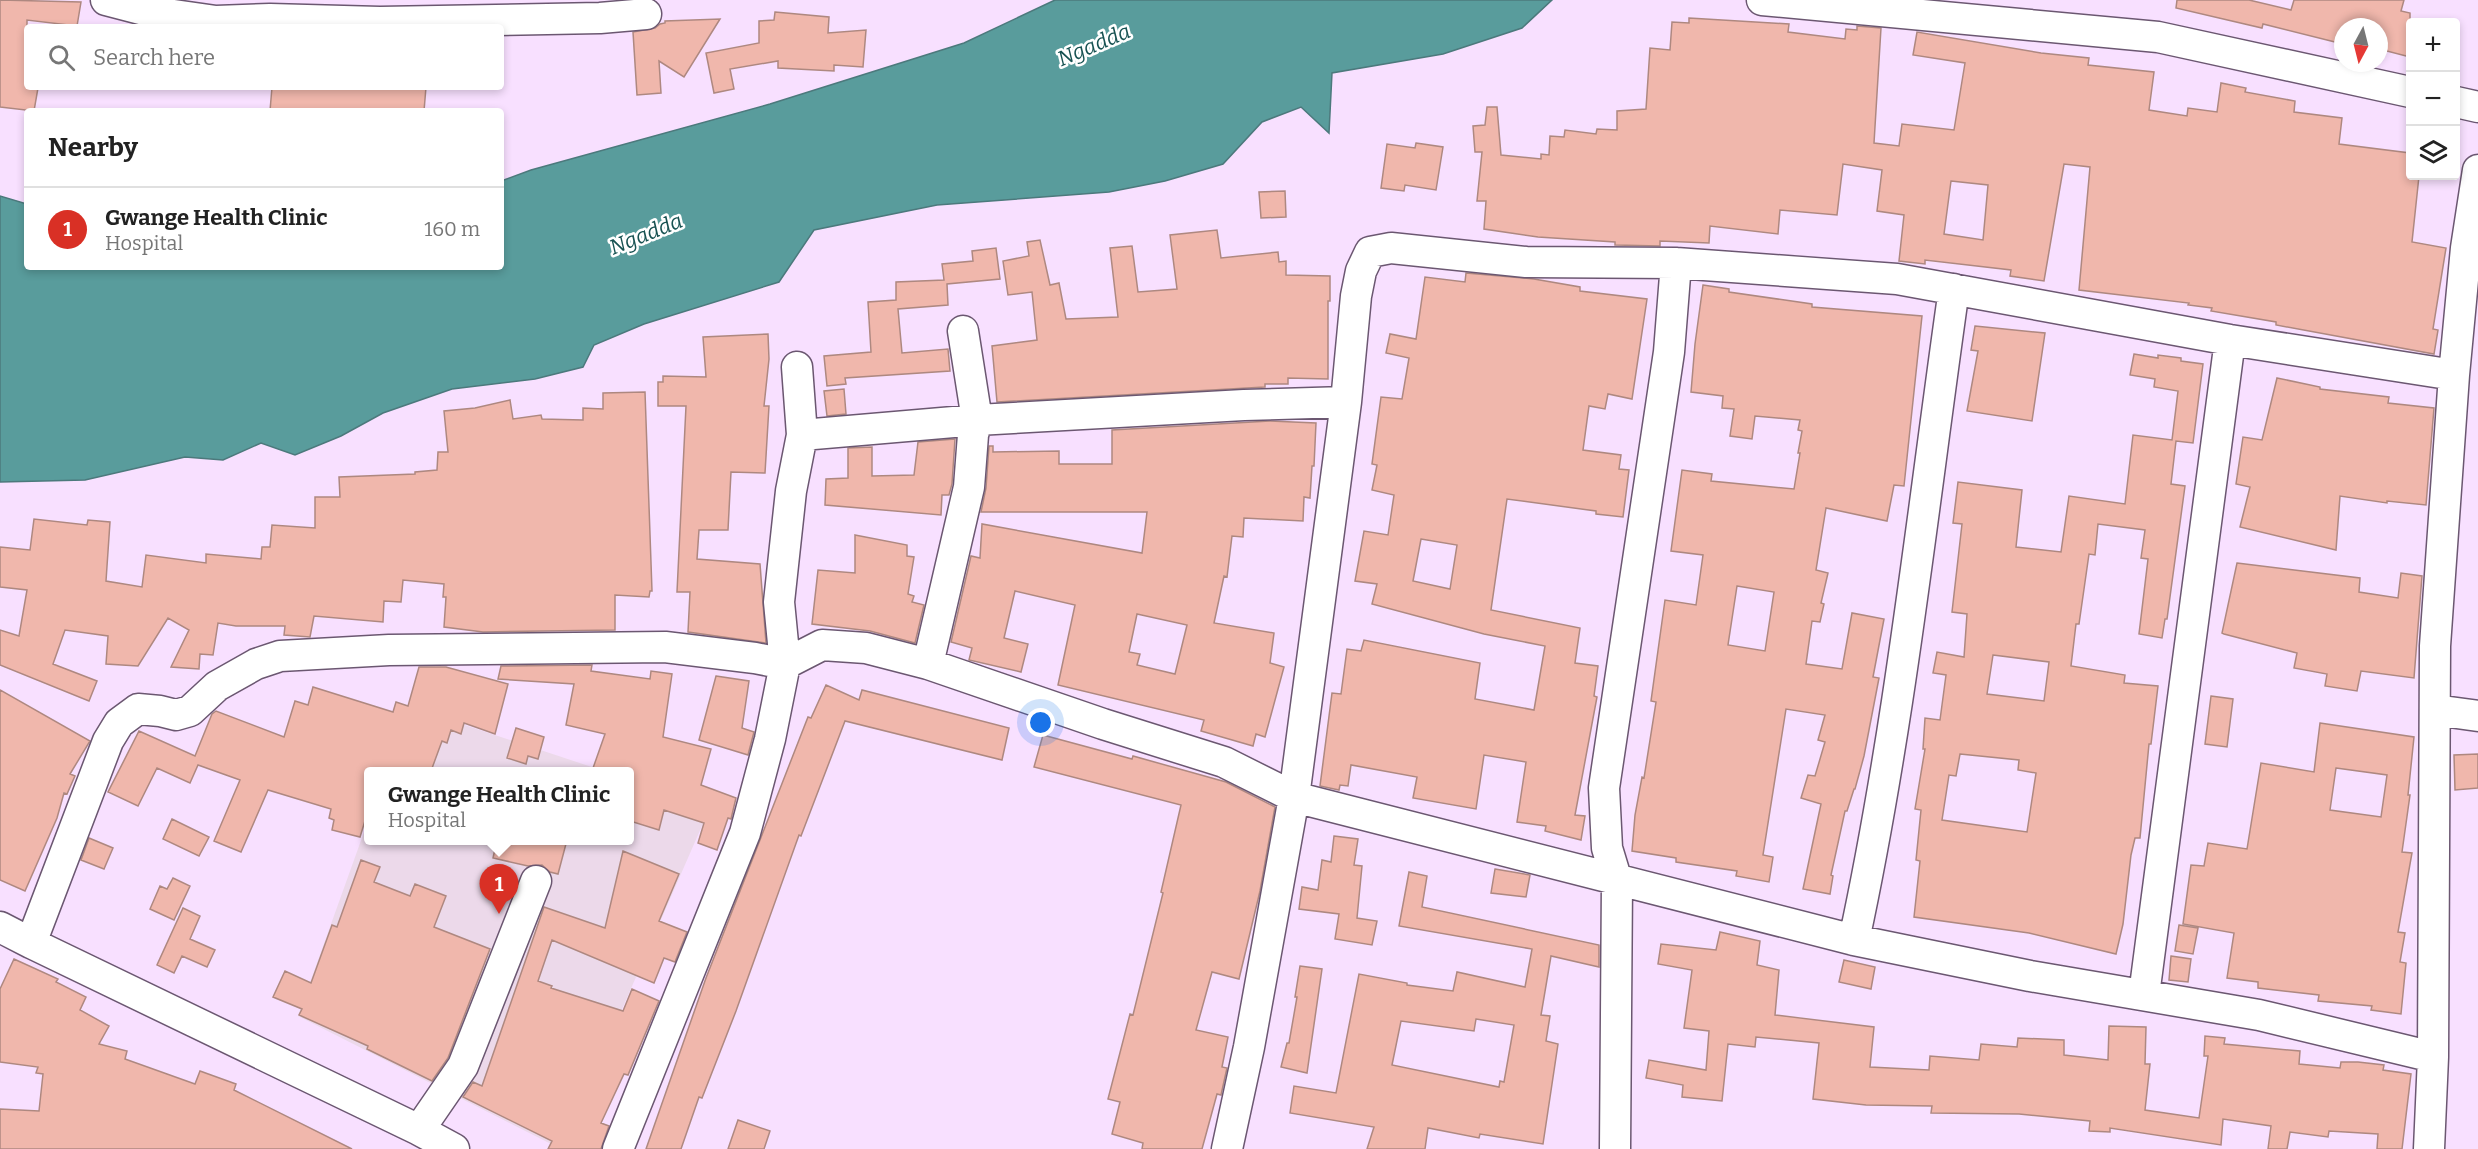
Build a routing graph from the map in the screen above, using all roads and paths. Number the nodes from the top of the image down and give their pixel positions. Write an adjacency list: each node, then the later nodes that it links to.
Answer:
1 (106, 0): 3 (street)
2 (1762, 0): 5 (street)
3 (271, 9): 4 (street)
4 (646, 14)
5 (2406, 91)
6 (2460, 103): 7 (street)
7 (2478, 107)
8 (2478, 170): 14 (street)
9 (1676, 262): 10 (street); 15 (street); 24 (street)
10 (1954, 289): 12 (street); 26 (street)
11 (963, 331): 16 (street)
12 (2230, 340): 14 (street); 28 (street)
13 (797, 367): 17 (street)
14 (2454, 375): 20 (street)
15 (1346, 402): 16 (street); 22 (street)
16 (977, 420): 17 (street); 19 (street)
17 (802, 435): 18 (street)
18 (785, 664): 19 (street); 27 (street); 32 (street)
19 (928, 664): 22 (street)
20 (2435, 710): 21 (street); 29 (street)
21 (2478, 716)
22 (1294, 797): 24 (street); 33 (street)
23 (536, 881): 30 (street)
24 (1617, 881): 26 (street); 34 (street)
25 (0, 927): 27 (street)
26 (1854, 940): 28 (street)
27 (31, 943): 30 (street)
28 (2144, 996): 29 (street)
29 (2433, 1057): 35 (street)
30 (419, 1130): 31 (street)
31 (454, 1149)
32 (618, 1149)
33 (1227, 1149)
34 (1616, 1149)
35 (2429, 1149)

